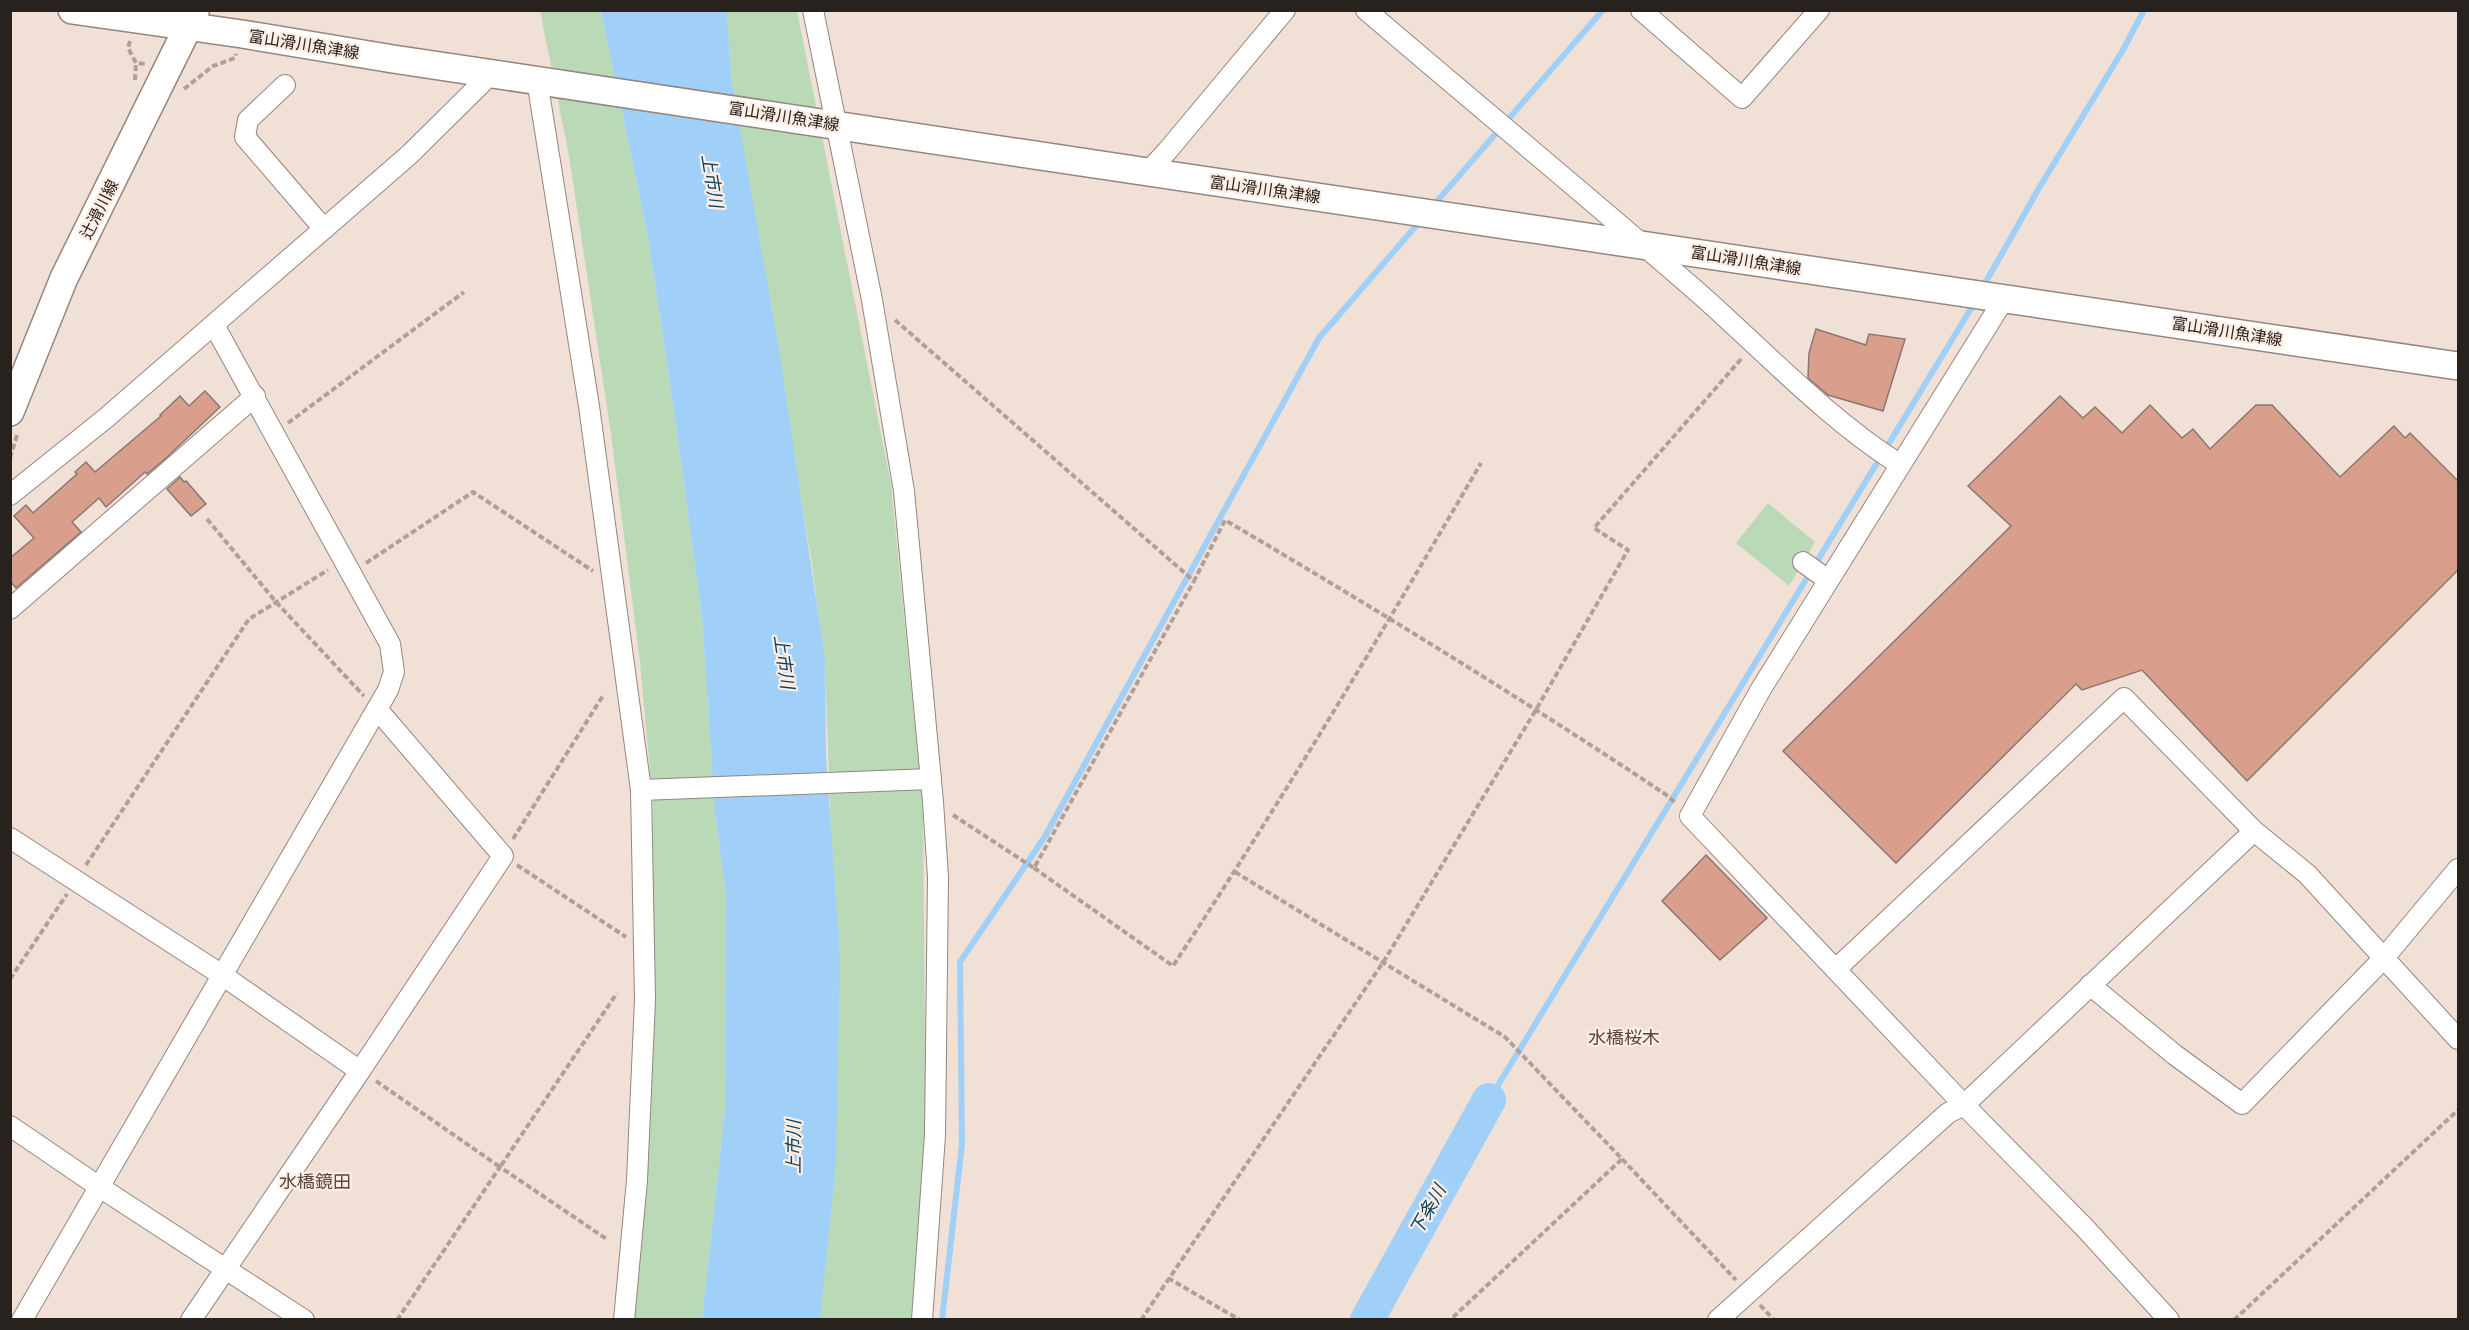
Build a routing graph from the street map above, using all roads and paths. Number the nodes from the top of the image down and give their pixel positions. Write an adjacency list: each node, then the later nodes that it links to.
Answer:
1 (72, 10): 7 (main road, 富山滑川魚津線)
2 (813, 10): 11 (street)
3 (1286, 10): 12 (street)
4 (1366, 10): 14 (street)
5 (1641, 10): 6 (street)
6 (1819, 10)
7 (192, 19): 8 (main road, 富山滑川魚津線); 22 (main road, 辻滑川線)
8 (492, 73): 9 (main road, 富山滑川魚津線); 13 (street)
9 (549, 81): 11 (main road, 富山滑川魚津線); 30 (street)
10 (285, 85): 13 (street)
11 (837, 124): 12 (main road, 富山滑川魚津線); 17 (street)
12 (1148, 172): 14 (main road, 富山滑川魚津線)
13 (324, 229): 18 (street)
14 (1641, 244): 16 (main road, 富山滑川魚津線); 19 (street)
15 (464, 292): 23 (path)
16 (1998, 298): 20 (main road, 富山滑川魚津線); 24 (street)
17 (872, 300): 32 (path); 39 (street)
18 (214, 325): 21 (street); 26 (street)
19 (1755, 344): 24 (street); 37 (path)
20 (2458, 366)
21 (255, 396): 23 (street); 34 (street)
22 (10, 412)
23 (275, 433): 29 (street)
24 (1897, 462): 31 (street)
25 (1481, 463): 35 (path)
26 (10, 495)
27 (207, 519): 33 (path)
28 (1803, 562): 31 (street)
29 (346, 567): 30 (path); 33 (path); 38 (street)
30 (611, 570): 40 (street)
31 (1828, 580): 53 (street)
32 (1194, 581): 35 (path); 46 (path)
33 (276, 602): 38 (path); 49 (path)
34 (10, 609)
35 (1391, 617): 37 (path); 48 (path)
36 (604, 694): 45 (path)
37 (1537, 708): 41 (path); 52 (path)
38 (377, 709): 45 (street); 54 (street)
39 (931, 779): 40 (street); 42 (street)
40 (641, 790): 50 (street)
41 (1665, 794)
42 (933, 802): 46 (path); 75 (street)
43 (2254, 831): 51 (street); 53 (street); 56 (street)
44 (10, 838): 49 (street)
45 (503, 855): 50 (path); 59 (street)
46 (1034, 868): 48 (path)
47 (2458, 869): 51 (street)
48 (1235, 872): 52 (path)
49 (76, 880): 54 (street); 55 (path)
50 (644, 949): 74 (street)
51 (2383, 959): 56 (street); 58 (street)
52 (1384, 961): 63 (path); 68 (path)
53 (1836, 969): 60 (street)
54 (222, 975): 59 (street); 65 (street)
55 (10, 978)
56 (2090, 985): 60 (street)
57 (616, 993): 64 (path)
58 (2458, 1039)
59 (360, 1071): 64 (path); 67 (street)
60 (1964, 1105): 69 (street); 81 (street)
61 (2458, 1110): 82 (path)
62 (10, 1126): 65 (street)
63 (1622, 1159): 69 (path); 78 (path)
64 (500, 1167): 66 (path); 73 (path)
65 (98, 1186): 67 (street); 70 (street)
66 (608, 1240)
67 (224, 1268): 71 (street); 72 (street)
68 (1168, 1278): 76 (path); 77 (path)
69 (1748, 1292): 79 (street); 80 (path)
70 (21, 1320)
71 (191, 1320)
72 (304, 1320)
73 (397, 1320)
74 (624, 1320)
75 (922, 1320)
76 (1141, 1320)
77 (1240, 1320)
78 (1450, 1320)
79 (1718, 1320)
80 (1774, 1320)
81 (2169, 1320)
82 (2234, 1320)

